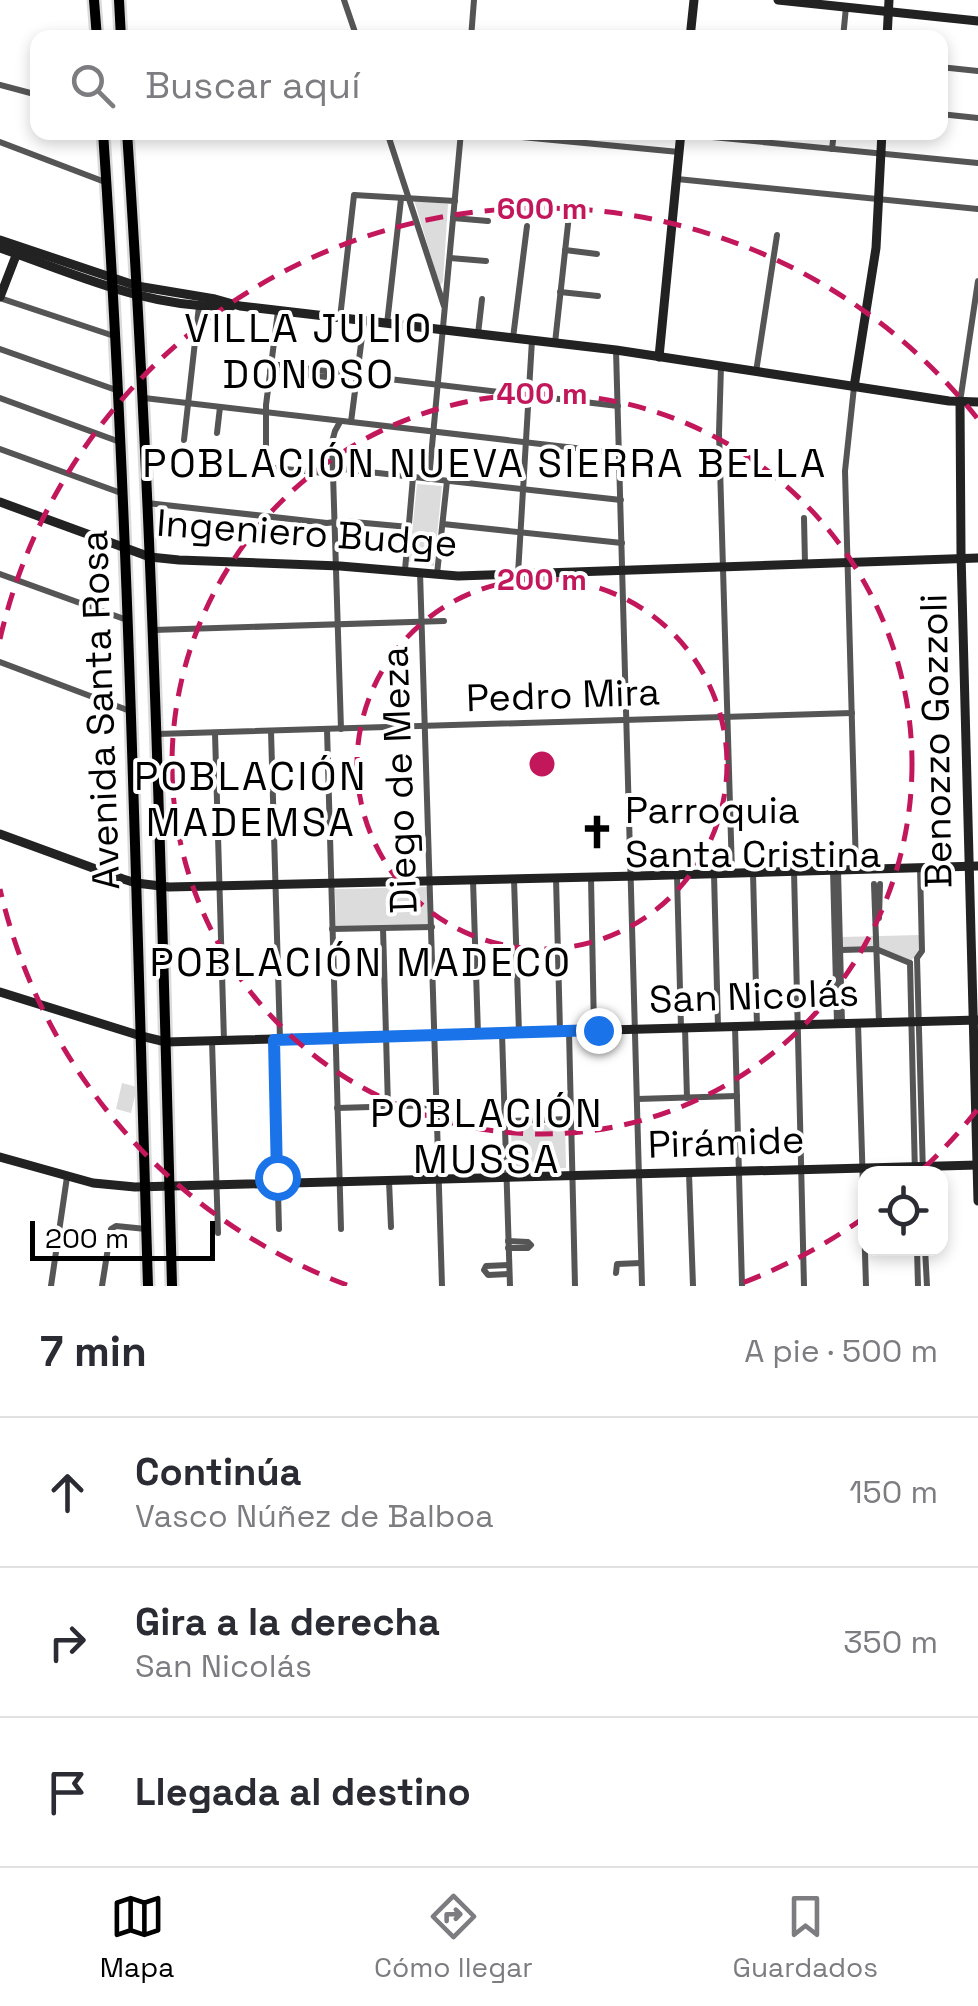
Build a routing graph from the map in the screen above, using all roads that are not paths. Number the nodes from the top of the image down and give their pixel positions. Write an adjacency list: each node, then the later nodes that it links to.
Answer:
1 (94, 0): 10 (main road)
2 (119, 0): 11 (main road)
3 (344, 0): 12 (street)
4 (474, 0): 13 (street)
5 (694, 0): 14 (street)
6 (778, 0): 8 (street)
7 (889, 6): 8 (street); 9 (street)
8 (846, 7): 15 (street)
9 (978, 20)
10 (96, 30)
11 (121, 30)
12 (354, 30)
13 (472, 30)
14 (691, 30)
15 (844, 30)
16 (948, 69): 17 (street)
17 (978, 71)
18 (0, 85): 19 (street)
19 (30, 93)
20 (948, 115): 21 (street)
21 (978, 118)
22 (103, 140): 37 (main road, Avenida Santa Rosa)
23 (128, 140): 56 (main road, Avenida Santa Rosa)
24 (390, 140): 38 (street)
25 (461, 140): 40 (street)
26 (554, 140): 33 (street)
27 (680, 140): 33 (street)
28 (747, 140): 32 (street)
29 (833, 140): 32 (street)
30 (882, 140): 34 (street)
31 (0, 142): 37 (street)
32 (832, 149): 34 (street)
33 (679, 152): 36 (street)
34 (881, 154): 35 (street); 39 (street)
35 (978, 163)
36 (676, 179): 39 (street); 76 (street)
37 (106, 182): 55 (main road, Avenida Santa Rosa)
38 (404, 198): 40 (street); 64 (street); 65 (street); 67 (street)
39 (879, 200): 41 (street); 85 (street)
40 (455, 201): 43 (street)
41 (978, 210)
42 (569, 215): 49 (street)
43 (453, 218): 44 (street); 52 (street)
44 (488, 221)
45 (527, 226): 71 (street)
46 (777, 235): 79 (street)
47 (0, 240): 55 (street)
48 (0, 248): 50 (street)
49 (565, 250): 51 (street); 57 (street)
50 (17, 254): 55 (street); 59 (street)
51 (597, 254)
52 (450, 258): 53 (street); 64 (street)
53 (486, 262)
54 (978, 281): 90 (street, Benozzo Gozzoli)
55 (113, 282): 56 (street); 70 (main road, Avenida Santa Rosa)
56 (138, 291): 61 (street); 62 (street); 89 (main road, Avenida Santa Rosa)
57 (560, 292): 58 (street); 73 (street)
58 (598, 296)
59 (0, 297): 70 (street)
60 (482, 298): 69 (street)
61 (199, 306): 62 (street); 91 (street)
62 (240, 306): 63 (street)
63 (278, 311): 65 (street); 78 (street)
64 (446, 312): 68 (street)
65 (340, 318): 66 (street)
66 (364, 321): 67 (street); 81 (street)
67 (387, 324): 68 (street)
68 (444, 330): 69 (street); 84 (street)
69 (478, 334): 71 (street)
70 (115, 336): 86 (main road, Avenida Santa Rosa)
71 (514, 338): 72 (street)
72 (532, 340): 73 (street); 87 (street)
73 (555, 343): 75 (street)
74 (0, 348): 86 (street)
75 (616, 350): 76 (street); 93 (street)
76 (660, 357): 77 (street)
77 (721, 366): 79 (street); 127 (street)
78 (271, 368): 80 (street); 95 (street)
79 (756, 372): 85 (street)
80 (333, 375): 81 (street); 83 (street)
81 (357, 375): 97 (street)
82 (388, 379): 84 (street)
83 (346, 380)
84 (439, 385): 87 (street); 98 (street)
85 (854, 386): 90 (street); 124 (street)
86 (117, 391): 101 (main road, Avenida Santa Rosa)
87 (528, 396): 93 (street); 102 (street)
88 (0, 398): 101 (street)
89 (143, 398): 91 (street); 113 (main road, Avenida Santa Rosa)
90 (960, 402): 92 (street); 123 (street, Benozzo Gozzoli)
91 (188, 404): 94 (street); 100 (street)
92 (978, 405)
93 (618, 406): 104 (street)
94 (220, 408): 95 (street); 99 (street)
95 (266, 413): 96 (street); 105 (street)
96 (340, 421): 97 (street); 105 (street)
97 (350, 422): 98 (street)
98 (434, 432): 102 (street); 107 (street)
99 (218, 433)
100 (184, 440)
101 (120, 442): 110 (main road, Avenida Santa Rosa)
102 (526, 443): 104 (street); 109 (street)
103 (0, 449): 110 (street)
104 (619, 454): 111 (street)
105 (333, 471): 106 (street); 115 (street)
106 (413, 477): 107 (street); 117 (street)
107 (429, 479): 108 (street)
108 (447, 481): 109 (street); 116 (street)
109 (523, 489): 111 (street); 118 (street)
110 (122, 494): 120 (main road, Avenida Santa Rosa)
111 (620, 500): 119 (street)
112 (0, 502): 120 (street, Ingeniero Budge)
113 (148, 503): 115 (street); 121 (main road, Avenida Santa Rosa)
114 (804, 518): 125 (street)
115 (334, 522): 117 (street); 126 (street)
116 (442, 524): 118 (street); 132 (street)
117 (408, 527): 128 (street)
118 (520, 532): 119 (street); 133 (street)
119 (622, 543): 129 (street)
120 (124, 546): 121 (street, Ingeniero Budge); 134 (main road, Avenida Santa Rosa)
121 (150, 556): 126 (street, Ingeniero Budge); 138 (main road, Avenida Santa Rosa)
122 (978, 558): 123 (street, Ingeniero Budge)
123 (961, 559): 124 (street, Ingeniero Budge); 151 (street, Benozzo Gozzoli)
124 (848, 563): 125 (street, Ingeniero Budge); 141 (street)
125 (805, 564): 127 (street, Ingeniero Budge)
126 (335, 566): 128 (street, Ingeniero Budge); 137 (street)
127 (722, 567): 129 (street, Ingeniero Budge); 142 (street)
128 (405, 570): 130 (street, Ingeniero Budge)
129 (623, 570): 133 (street, Ingeniero Budge); 143 (street)
130 (420, 571): 132 (street, Ingeniero Budge); 136 (street, Diego de Meza)
131 (0, 574): 134 (street)
132 (437, 574): 133 (street, Ingeniero Budge)
133 (518, 574)
134 (127, 620): 140 (main road, Avenida Santa Rosa)
135 (444, 621): 136 (street)
136 (421, 622): 137 (street); 144 (street, Diego de Meza)
137 (337, 624): 138 (street); 146 (street)
138 (152, 630): 149 (main road, Avenida Santa Rosa)
139 (0, 662): 140 (street)
140 (130, 711): 166 (main road, Avenida Santa Rosa)
141 (852, 714): 142 (street, Pedro Mira); 154 (street)
142 (727, 717): 143 (street, Pedro Mira); 158 (street)
143 (627, 720): 144 (street, Pedro Mira); 160 (street)
144 (424, 726): 146 (street, Pedro Mira); 165 (street, Diego de Meza)
145 (327, 729): 146 (street, Pedro Mira); 147 (street, Pedro Mira); 167 (street)
146 (341, 729)
147 (271, 731): 148 (street, Pedro Mira); 169 (street)
148 (215, 732): 149 (street, Pedro Mira); 170 (street)
149 (156, 734): 171 (main road, Avenida Santa Rosa)
150 (0, 834): 166 (street)
151 (973, 866): 152 (street); 179 (street, Benozzo Gozzoli)
152 (920, 868): 154 (street); 177 (street)
153 (836, 870): 154 (street); 155 (street); 175 (street); 182 (street)
154 (856, 870)
155 (794, 872): 156 (street); 184 (street)
156 (752, 873): 158 (street); 186 (street)
157 (714, 874): 158 (street); 159 (street); 187 (street)
158 (732, 874)
159 (675, 875): 160 (street); 188 (street)
160 (632, 876): 162 (street); 189 (street)
161 (556, 878): 162 (street); 164 (street); 191 (street)
162 (592, 878): 190 (street)
163 (473, 880): 164 (street); 165 (street); 194 (street)
164 (514, 880): 192 (street)
165 (431, 881): 167 (street); 172 (street, Diego de Meza)
166 (136, 884): 171 (street); 196 (main road, Avenida Santa Rosa)
167 (331, 884): 169 (street); 174 (street)
168 (877, 884): 176 (street)
169 (275, 885): 170 (street); 199 (street)
170 (219, 886): 171 (street); 200 (street)
171 (161, 887): 201 (main road, Avenida Santa Rosa)
172 (432, 927): 173 (street); 195 (street, Diego de Meza)
173 (383, 928): 174 (street); 197 (street)
174 (332, 929): 198 (street)
175 (840, 950): 176 (street); 182 (street)
176 (878, 950): 177 (street); 181 (street)
177 (913, 960): 180 (street)
178 (0, 992): 196 (street, San Nicolás)
179 (976, 1020): 180 (street, San Nicolás); 211 (street, Benozzo Gozzoli)
180 (915, 1021): 181 (street, San Nicolás); 213 (street)
181 (880, 1022): 183 (street, San Nicolás)
182 (839, 1023): 183 (street, San Nicolás); 184 (street, San Nicolás)
183 (858, 1023): 212 (street)
184 (798, 1025): 186 (street, San Nicolás); 216 (street)
185 (735, 1026): 186 (street, San Nicolás); 187 (street, San Nicolás); 202 (street)
186 (757, 1026)
187 (718, 1027): 188 (street, San Nicolás)
188 (681, 1028): 189 (street, San Nicolás); 203 (street)
189 (635, 1029): 190 (street, San Nicolás); 204 (street)
190 (596, 1030): 191 (street, San Nicolás)
191 (564, 1031): 192 (street, San Nicolás); 208 (street)
192 (519, 1032): 193 (street, San Nicolás)
193 (502, 1033): 194 (street, San Nicolás); 209 (street)
194 (478, 1034): 195 (street, San Nicolás)
195 (436, 1035): 197 (street, San Nicolás); 205 (street, Diego de Meza)
196 (141, 1036): 201 (street, San Nicolás); 228 (main road, Avenida Santa Rosa)
197 (386, 1036): 198 (street, San Nicolás); 206 (street)
198 (336, 1038): 199 (street, San Nicolás); 207 (street)
199 (277, 1040): 200 (street, San Nicolás); 226 (street)
200 (218, 1041): 201 (street, San Nicolás); 227 (street)
201 (166, 1042): 229 (main road, Avenida Santa Rosa)
202 (737, 1096): 203 (street); 217 (street)
203 (687, 1098): 204 (street)
204 (637, 1100): 219 (street)
205 (438, 1105): 206 (street); 223 (street, Diego de Meza)
206 (388, 1106): 207 (street)
207 (338, 1108): 225 (street)
208 (571, 1119): 209 (street); 220 (street)
209 (505, 1121): 222 (street)
210 (1, 1160): 221 (street, Pirámide)
211 (978, 1165): 215 (street, Pirámide); 230 (street, Benozzo Gozzoli)
212 (862, 1166)
213 (919, 1166)
214 (858, 1168): 216 (street, Pirámide)
215 (948, 1168)
216 (802, 1170): 217 (street, Pirámide); 251 (street)
217 (739, 1172): 218 (street, Pirámide); 250 (street)
218 (689, 1173): 219 (street, Pirámide); 249 (street)
219 (639, 1174): 220 (street, Pirámide); 239 (street)
220 (572, 1176): 222 (street, Pirámide); 247 (street)
221 (67, 1177): 228 (street, Pirámide); 241 (street)
222 (506, 1178): 223 (street, Pirámide); 246 (street)
223 (440, 1180): 224 (street, Pirámide); 245 (street, Diego de Meza)
224 (390, 1181): 225 (street, Pirámide); 231 (street)
225 (340, 1182): 226 (street, Pirámide); 234 (street)
226 (277, 1184): 227 (street, Pirámide); 233 (street)
227 (216, 1186): 229 (street, Pirámide); 235 (street)
228 (145, 1187): 229 (street, Pirámide); 232 (main road, Avenida Santa Rosa)
229 (170, 1187): 244 (main road, Avenida Santa Rosa)
230 (978, 1200)
231 (391, 1227)
232 (146, 1228): 242 (street); 243 (main road, Avenida Santa Rosa)
233 (278, 1229)
234 (341, 1229)
235 (218, 1233)
236 (865, 1256): 252 (street)
237 (917, 1256): 253 (street)
238 (926, 1256): 254 (street)
239 (641, 1263): 240 (street); 248 (street)
240 (616, 1273)
241 (52, 1286)
242 (102, 1286)
243 (148, 1286)
244 (172, 1286)
245 (442, 1286)
246 (510, 1286)
247 (575, 1286)
248 (642, 1286)
249 (692, 1286)
250 (742, 1286)
251 (804, 1286)
252 (866, 1286)
253 (918, 1286)
254 (926, 1286)

